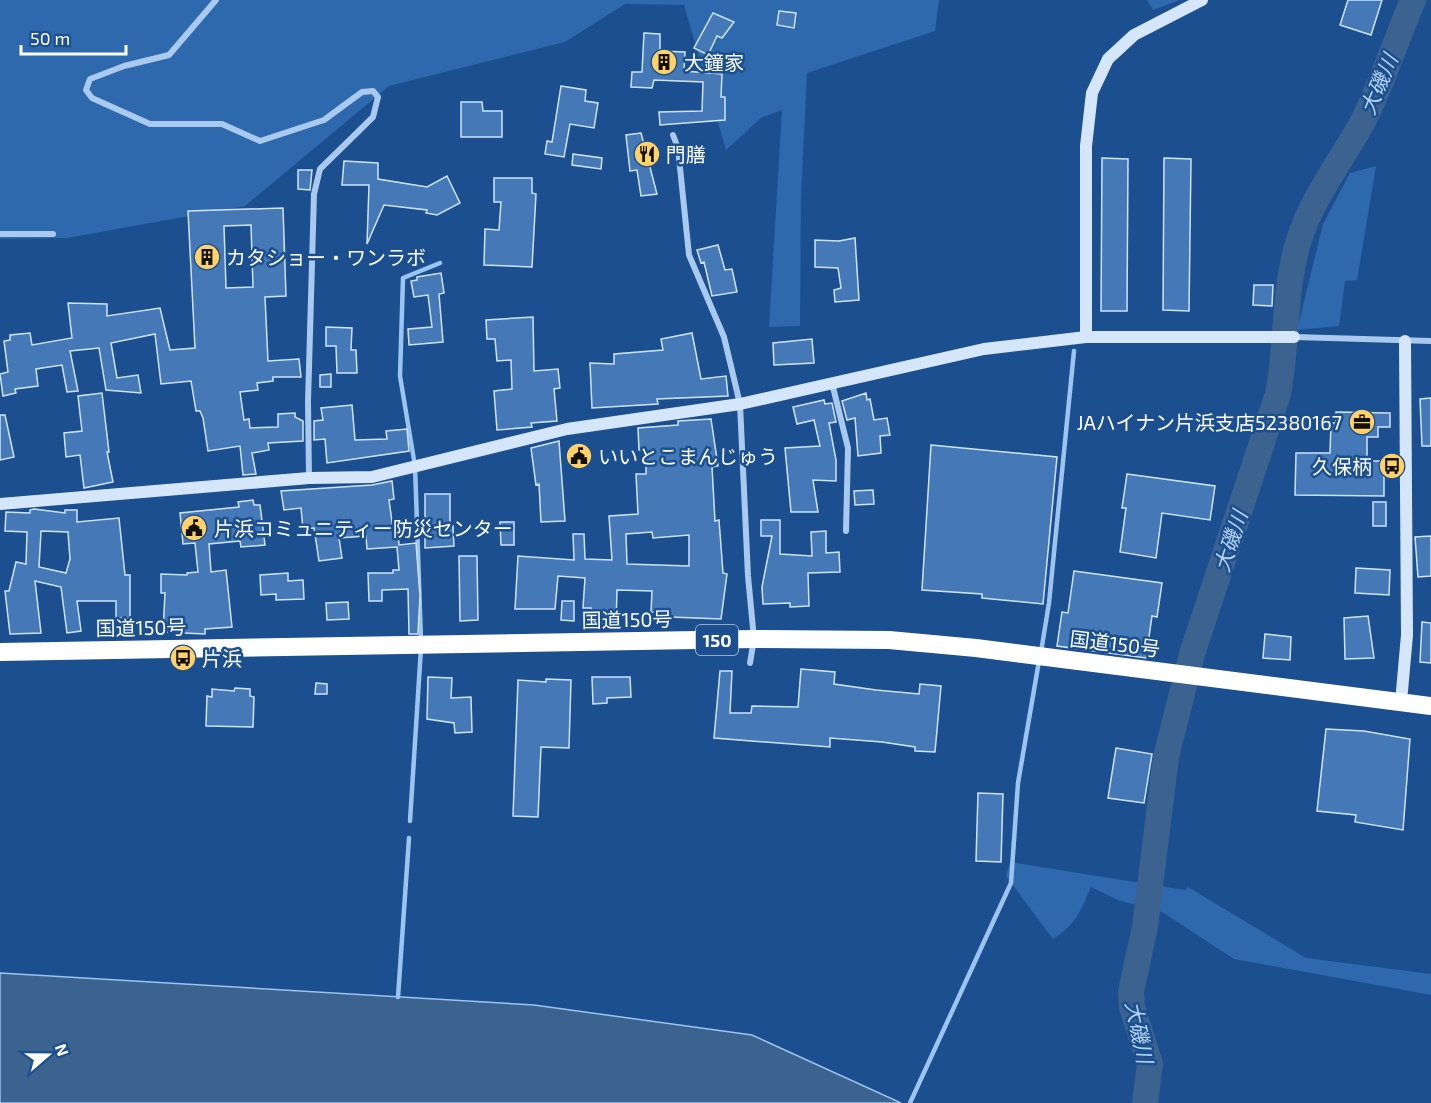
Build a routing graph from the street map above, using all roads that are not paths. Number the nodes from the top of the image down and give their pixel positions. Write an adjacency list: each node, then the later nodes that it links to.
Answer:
1 (216, 0): 12 (street)
2 (1202, 0): 6 (street)
3 (673, 135): 11 (street)
4 (0, 234): 5 (street)
5 (53, 234)
6 (1086, 337): 7 (street); 10 (street)
7 (1294, 337): 8 (street)
8 (1405, 341): 9 (street); 18 (street)
9 (1431, 341)
10 (832, 382): 11 (street); 14 (street)
11 (740, 404): 12 (street); 15 (street)
12 (309, 478): 13 (street)
13 (0, 504)
14 (846, 531)
15 (754, 639): 16 (highway, 国道150号 / 150); 17 (street); 18 (highway, 国道150号 / 150)
16 (0, 652)
17 (750, 663)
18 (1401, 702): 19 (highway, 国道150号 / 150)
19 (1431, 706)

